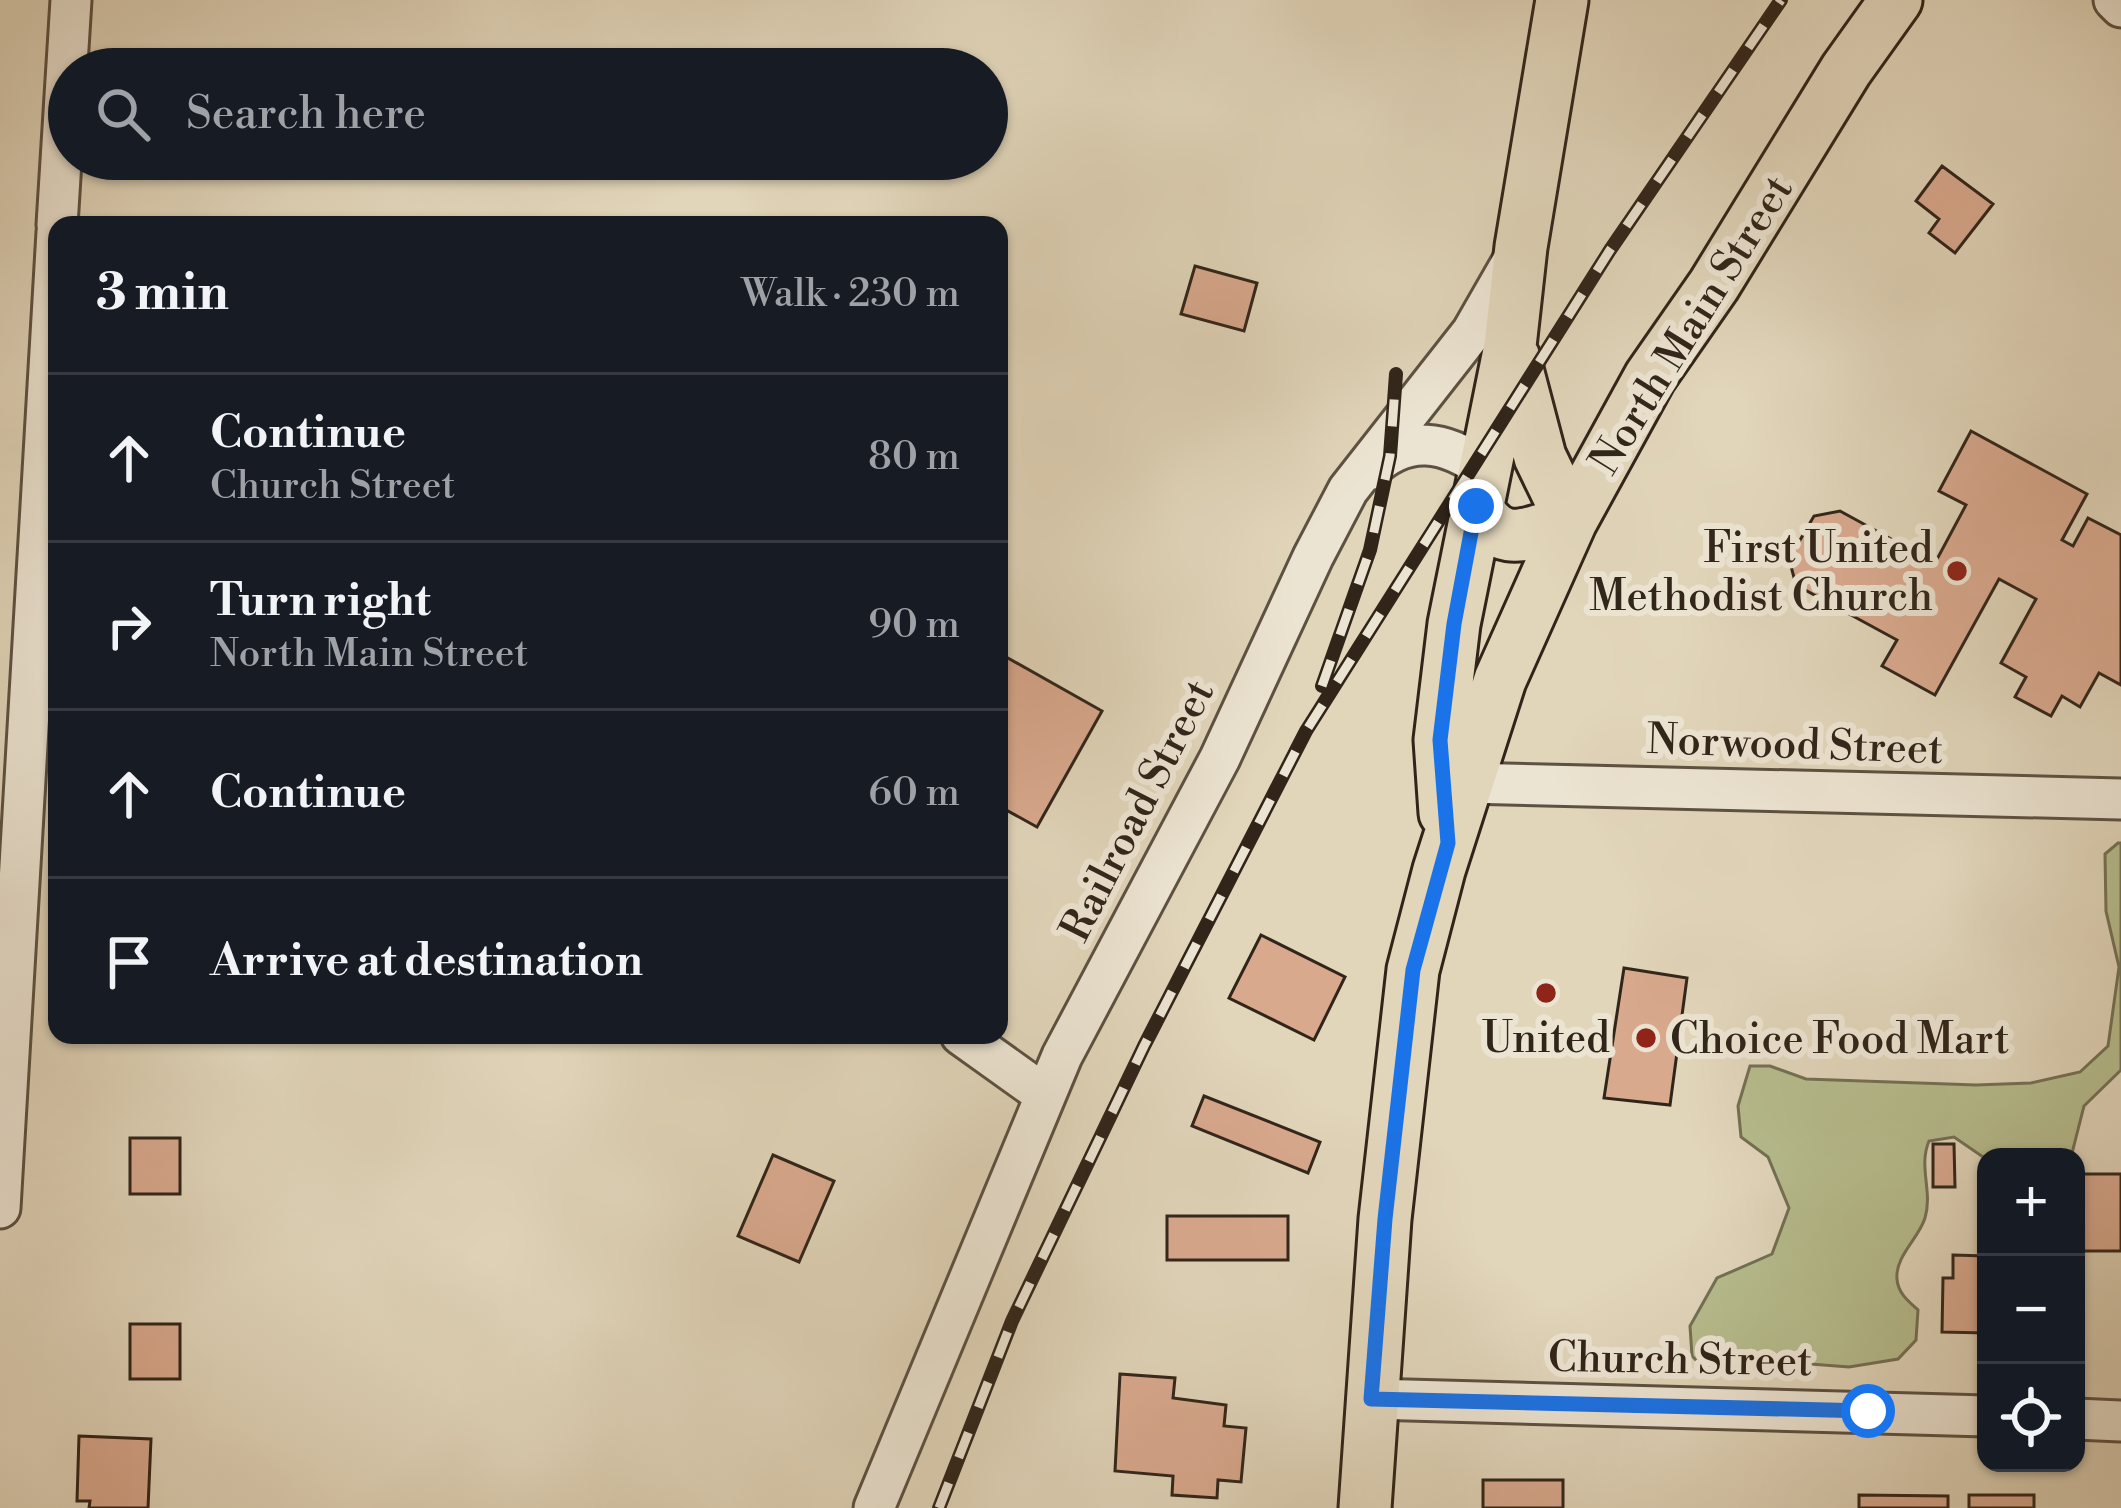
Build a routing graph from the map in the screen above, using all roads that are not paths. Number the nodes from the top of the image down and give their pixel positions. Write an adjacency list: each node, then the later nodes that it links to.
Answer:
1 (71, 0): 6 (street)
2 (1562, 0): 9 (main road)
3 (1896, 0): 14 (main road, North Main Street)
4 (2114, 0): 5 (street)
5 (2121, 7)
6 (68, 48)
7 (60, 180): 8 (street)
8 (58, 216)
9 (1521, 247): 10 (main road); 13 (street, Railroad Street)
10 (1510, 346): 12 (main road); 14 (main road)
11 (48, 384): 20 (street)
12 (1480, 488): 13 (street, Railroad Street); 14 (main road); 17 (main road)
13 (1348, 490): 19 (street, Railroad Street)
14 (1571, 520): 15 (main road, North Main Street)
15 (1466, 783): 16 (street, Norwood Street); 17 (main road, North Main Street)
16 (2121, 800)
17 (1448, 843): 21 (main road, North Main Street)
18 (974, 1044): 19 (street)
19 (1045, 1095): 25 (street, Railroad Street)
20 (0, 1208)
21 (1371, 1399): 22 (street, Church Street); 26 (main road, North Main Street)
22 (1977, 1416)
23 (2085, 1419): 24 (street)
24 (2121, 1421)
25 (874, 1508)
26 (1365, 1508)

